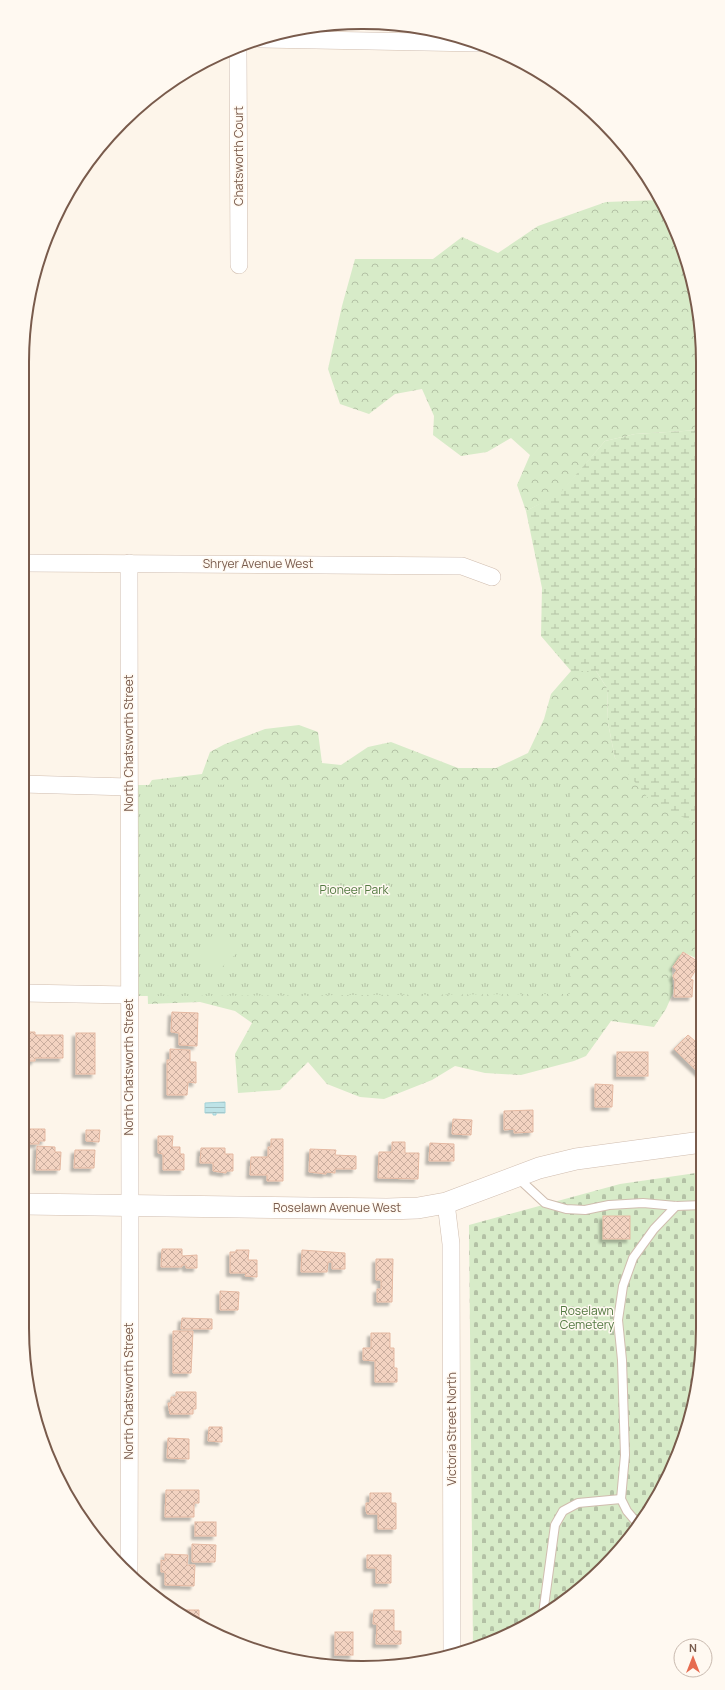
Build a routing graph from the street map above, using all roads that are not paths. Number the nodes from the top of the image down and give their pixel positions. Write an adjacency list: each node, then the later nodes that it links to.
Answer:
1 (279, 39): 2 (street)
2 (457, 43)
3 (238, 53): 4 (street, Chatsworth Court)
4 (239, 265)
5 (29, 563): 6 (street, Shryer Avenue West)
6 (129, 563): 7 (street, Shryer Avenue West); 9 (street, North Chatsworth Street)
7 (492, 577)
8 (29, 784): 9 (street)
9 (129, 787): 11 (street, North Chatsworth Street)
10 (29, 993): 11 (street)
11 (129, 995): 16 (street, North Chatsworth Street)
12 (696, 1143): 13 (street, Roselawn Avenue West)
13 (516, 1176): 14 (street, Roselawn Avenue West); 17 (lane)
14 (446, 1203): 16 (street, Roselawn Avenue West); 23 (street, Victoria Street North)
15 (29, 1204): 16 (street, Roselawn Avenue West)
16 (129, 1205): 21 (street, North Chatsworth Street)
17 (676, 1206): 18 (lane); 19 (lane)
18 (696, 1206)
19 (621, 1499): 20 (lane); 22 (lane)
20 (635, 1520)
21 (129, 1565)
22 (544, 1607)
23 (452, 1649)

